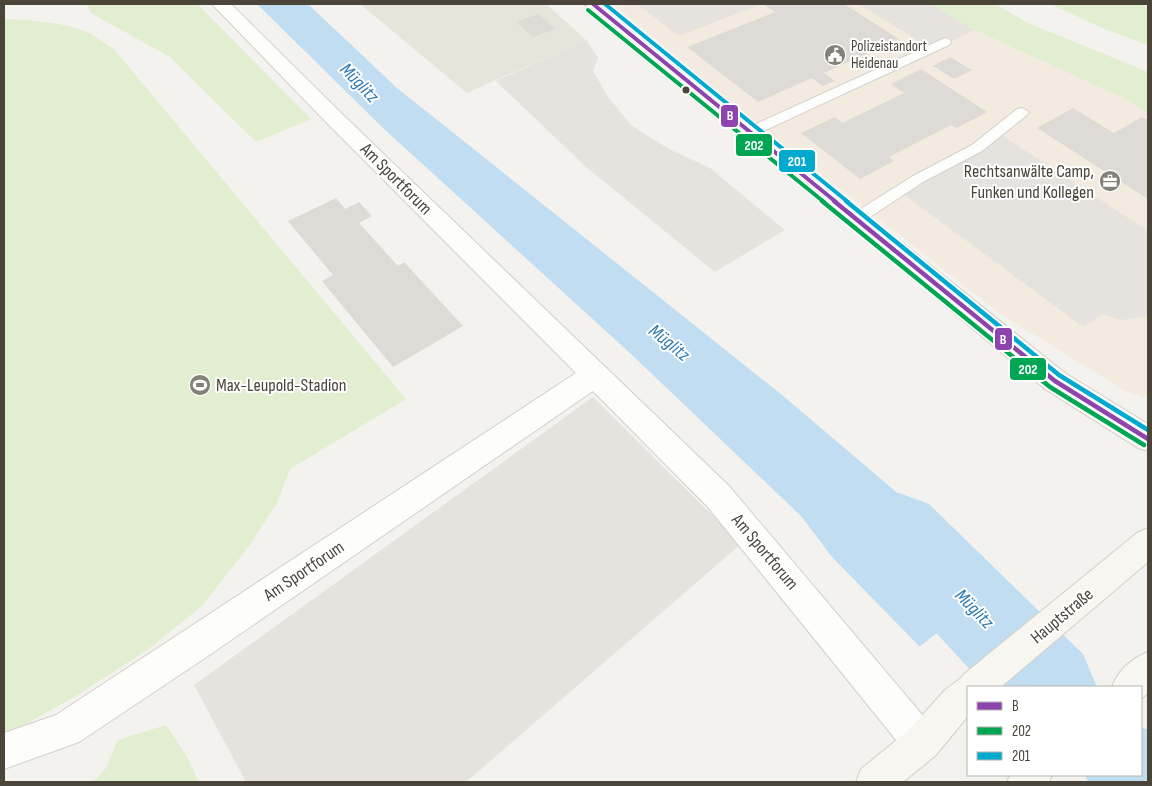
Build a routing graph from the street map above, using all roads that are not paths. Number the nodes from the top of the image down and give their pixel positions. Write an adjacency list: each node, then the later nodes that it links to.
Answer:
1 (221, 4): 7 (street, Am Sportforum)
2 (593, 4): 5 (main road)
3 (945, 42): 5 (lane)
4 (1022, 112): 6 (lane)
5 (750, 132): 6 (main road)
6 (856, 219): 8 (main road)
7 (594, 375): 12 (street, Am Sportforum); 13 (street, Am Sportforum)
8 (1148, 439)
9 (1148, 543): 10 (main road, Hauptstraße)
10 (977, 686)
11 (967, 694): 12 (main road, Hauptstraße)
12 (922, 742): 14 (main road, Hauptstraße)
13 (4, 751)
14 (874, 782)

